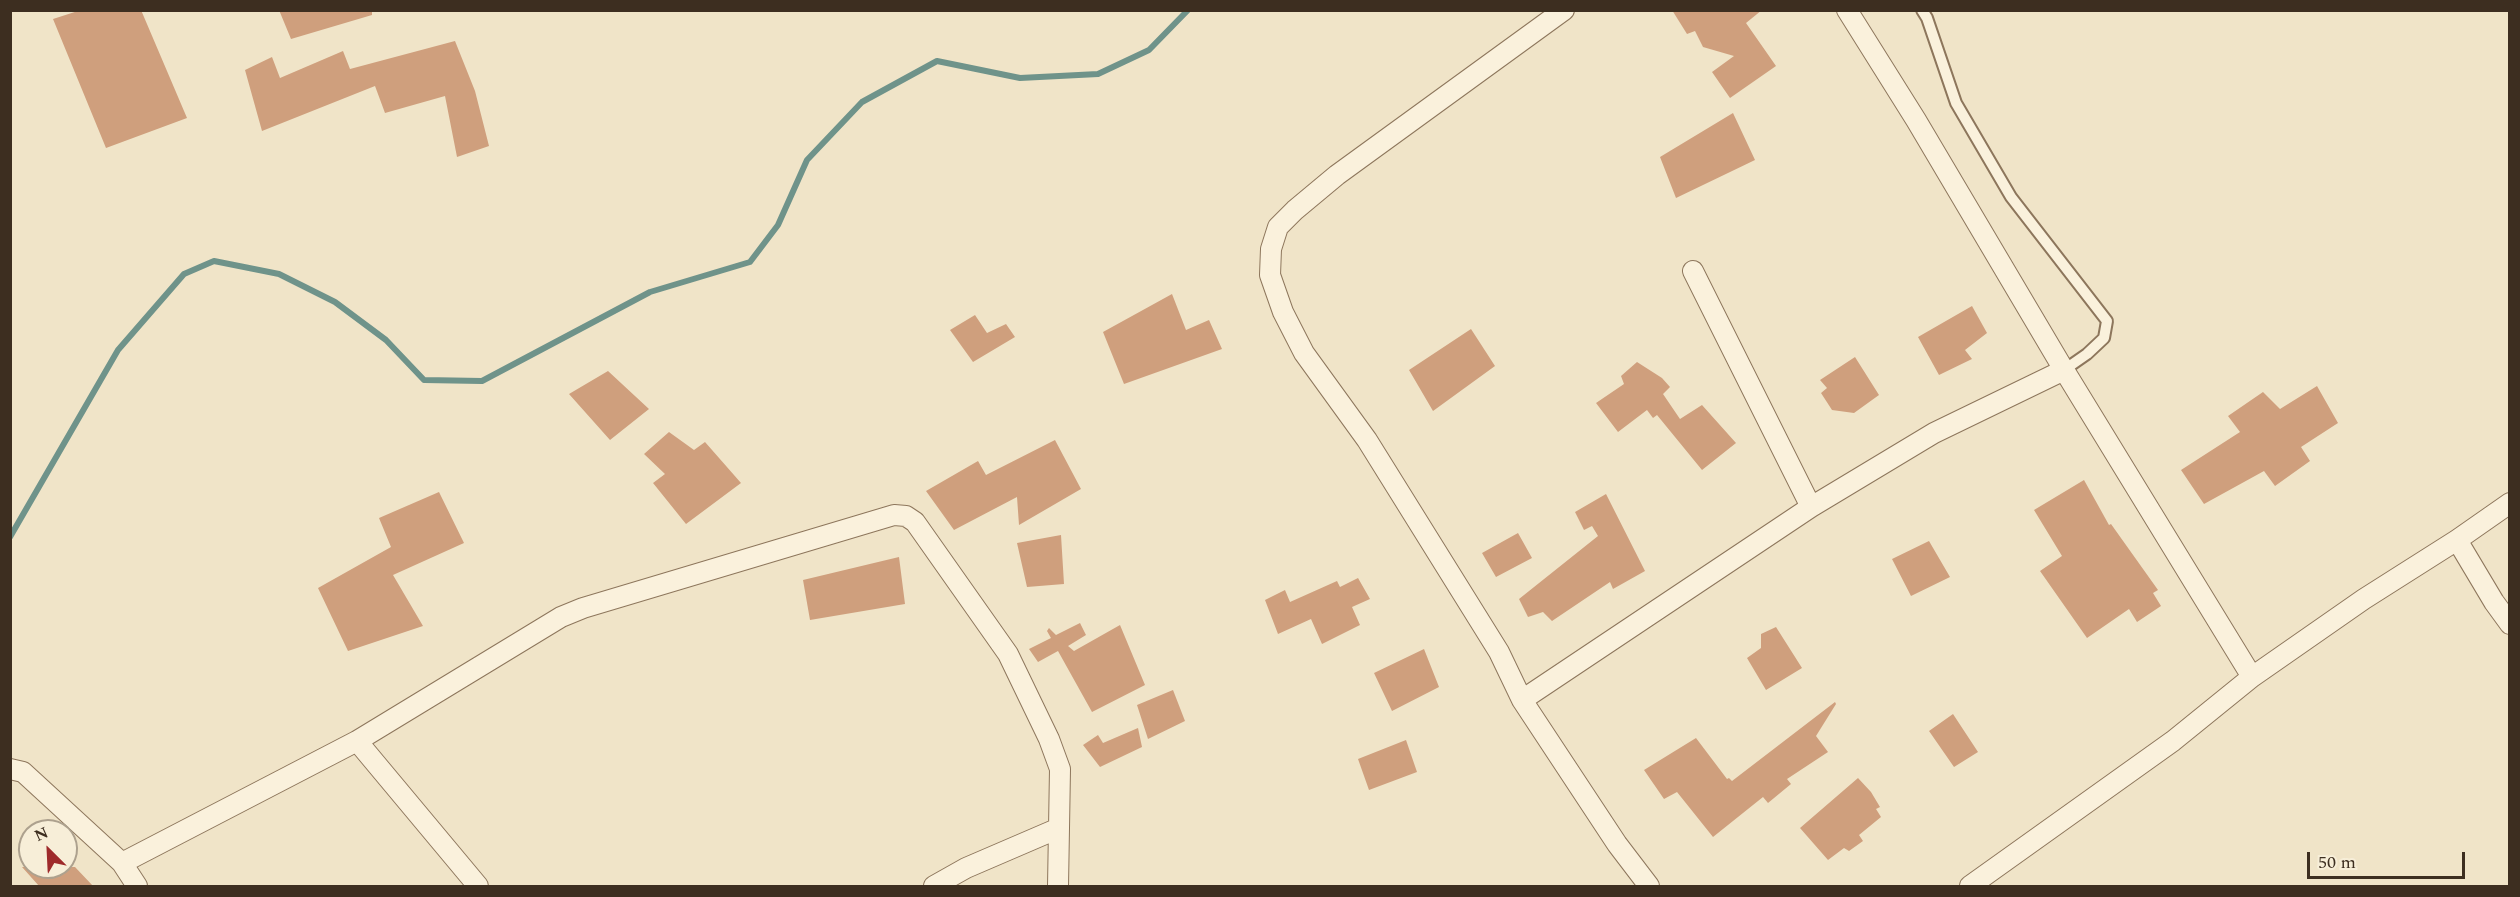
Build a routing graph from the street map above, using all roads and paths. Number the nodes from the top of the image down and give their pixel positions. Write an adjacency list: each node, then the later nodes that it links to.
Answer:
1 (1564, 10): 11 (street)
2 (1847, 10): 5 (street)
3 (1922, 10): 5 (lane)
4 (1693, 271): 7 (street)
5 (2064, 370): 7 (street); 10 (street)
6 (2510, 503): 8 (street)
7 (1812, 507): 11 (street)
8 (2457, 540): 9 (street); 10 (street)
9 (2510, 624)
10 (2252, 677): 21 (street)
11 (1522, 700): 20 (street)
12 (357, 741): 14 (street); 15 (street); 17 (street)
13 (10, 769): 15 (street)
14 (1059, 828): 18 (street); 19 (street)
15 (122, 863): 16 (street)
16 (138, 886)
17 (478, 886)
18 (934, 886)
19 (1058, 886)
20 (1649, 886)
21 (1970, 886)

